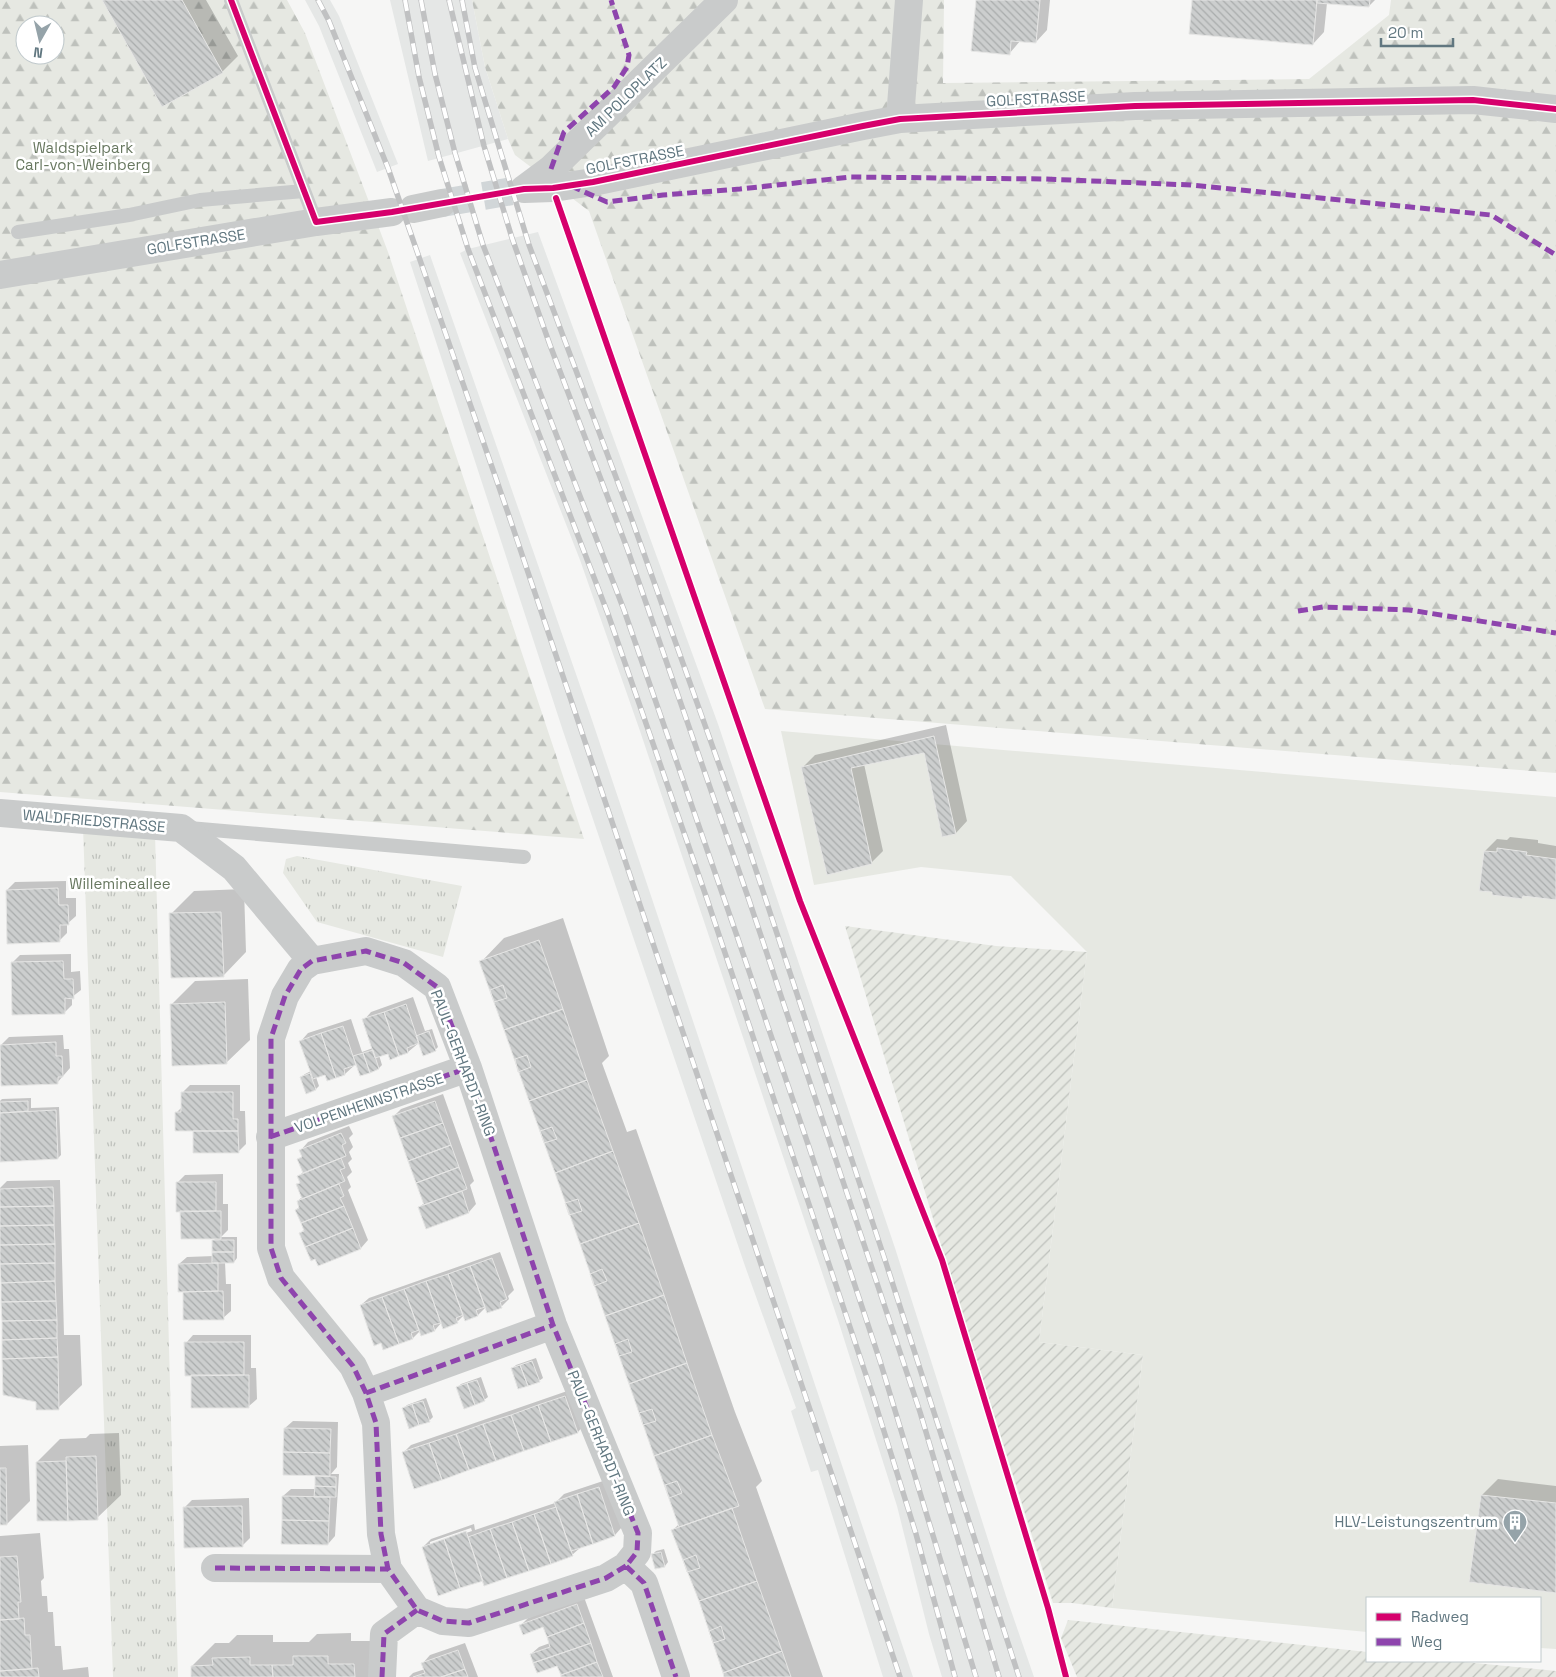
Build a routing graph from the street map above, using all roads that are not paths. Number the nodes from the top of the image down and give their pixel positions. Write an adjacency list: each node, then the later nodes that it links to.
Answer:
1 (231, 0): 7 (lane)
2 (724, 0): 6 (street, AM POLOPLATZ)
3 (909, 0): 5 (street)
4 (1556, 109): 5 (street, GOLFSTRASSE)
5 (900, 120): 6 (street, GOLFSTRASSE)
6 (524, 189)
7 (304, 191): 9 (lane); 10 (lane)
8 (442, 203): 9 (street, GOLFSTRASSE)
9 (316, 222): 11 (street, GOLFSTRASSE)
10 (18, 232)
11 (0, 275)
12 (0, 813): 13 (street, WALDFRIEDSTRASSE)
13 (181, 828): 14 (lane); 15 (street, WALDFRIEDSTRASSE)
14 (524, 858)
15 (312, 960): 16 (street, PAUL-GERHARDT-RING); 17 (street)
16 (468, 1068): 17 (street, VOLPENHENNSTRASSE); 18 (street, PAUL-GERHARDT-RING)
17 (270, 1137): 19 (street)
18 (553, 1325): 19 (street); 20 (street, PAUL-GERHARDT-RING)
19 (366, 1393): 22 (street)
20 (626, 1566): 23 (street); 25 (street)
21 (215, 1568): 22 (street)
22 (388, 1569): 23 (street)
23 (417, 1610): 24 (street)
24 (382, 1677)
25 (676, 1677)

